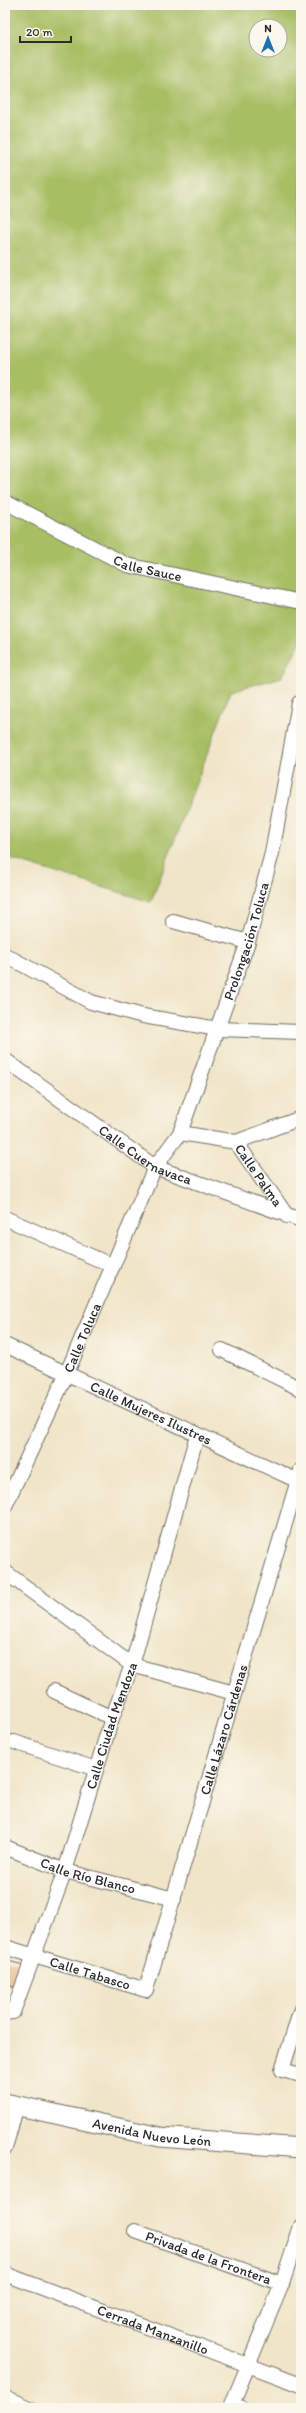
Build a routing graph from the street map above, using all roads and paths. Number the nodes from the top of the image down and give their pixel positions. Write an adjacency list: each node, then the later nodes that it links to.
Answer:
1 (5, 502): 2 (street, Calle Sauce)
2 (301, 602)
3 (299, 703): 5 (street, Prolongación Toluca)
4 (173, 921): 5 (street)
5 (248, 942): 7 (street, Prolongación Toluca)
6 (5, 954): 7 (street)
7 (218, 1029): 8 (street); 11 (street, Prolongación Toluca)
8 (301, 1032)
9 (5, 1060): 13 (street, Calle Cuernavaca)
10 (301, 1118): 12 (street)
11 (180, 1133): 12 (street, Calle Palma); 13 (street, Prolongación Toluca)
12 (236, 1142): 14 (street, Calle Palma)
13 (155, 1167): 14 (street, Calle Cuernavaca); 17 (street, Calle Toluca)
14 (287, 1216): 16 (street, Calle Cuernavaca)
15 (5, 1218): 17 (street)
16 (301, 1220)
17 (113, 1266): 20 (street, Calle Toluca)
18 (5, 1345): 20 (street, Calle Mujeres Ilustres)
19 (222, 1350): 21 (street)
20 (66, 1375): 22 (street, Calle Mujeres Ilustres); 24 (street, Calle Toluca)
21 (301, 1389)
22 (197, 1435): 23 (street, Calle Mujeres Ilustres); 26 (street, Calle Ciudad Mendoza)
23 (299, 1476): 28 (street, Calle Lázaro Cárdenas)
24 (5, 1506)
25 (5, 1572): 26 (street)
26 (132, 1665): 28 (street); 29 (street, Calle Ciudad Mendoza)
27 (54, 1691): 29 (street)
28 (234, 1693): 34 (street, Calle Lázaro Cárdenas)
29 (112, 1718): 31 (street, Calle Ciudad Mendoza)
30 (14, 1742): 31 (street)
31 (96, 1769): 33 (street, Calle Ciudad Mendoza)
32 (5, 1847): 33 (street, Calle Río Blanco)
33 (66, 1870): 34 (street, Calle Río Blanco); 36 (street, Calle Ciudad Mendoza)
34 (174, 1899): 37 (street, Calle Lázaro Cárdenas)
35 (5, 1948): 36 (street, Calle Tabasco)
36 (33, 1957): 37 (street, Calle Tabasco); 39 (street, Calle Ciudad Mendoza)
37 (146, 1990)
38 (301, 2009): 40 (street)
39 (9, 2013)
40 (301, 2075)
41 (11, 2104): 42 (street); 43 (main road, Avenida Nuevo León)
42 (5, 2148)
43 (301, 2148)
44 (301, 2226): 47 (street)
45 (135, 2231): 47 (street, Privada de la Frontera)
46 (5, 2274): 48 (street, Cerrada Manzanillo)
47 (282, 2284): 48 (street)
48 (249, 2366): 49 (street, Cerrada Manzanillo); 52 (street)
49 (301, 2384)
50 (5, 2397): 51 (street)
51 (30, 2408)
52 (241, 2408)

